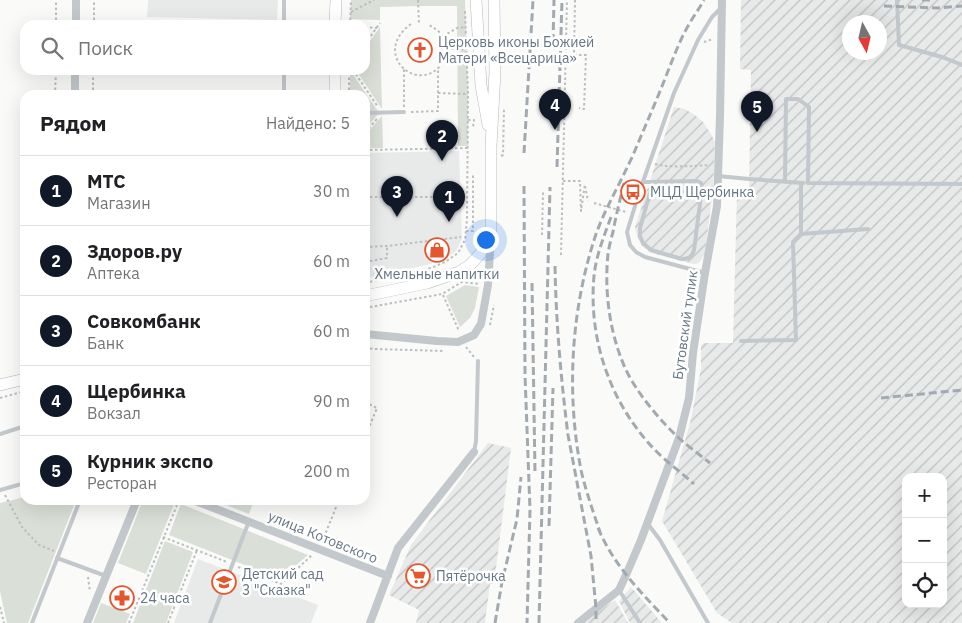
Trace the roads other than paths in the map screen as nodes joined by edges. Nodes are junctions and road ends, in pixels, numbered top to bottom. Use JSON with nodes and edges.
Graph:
{"nodes":[{"id":1,"x":76,"y":0,"type":"edge"},
{"id":2,"x":284,"y":0,"type":"edge"},
{"id":3,"x":336,"y":0,"type":"edge"},
{"id":4,"x":476,"y":0,"type":"edge"},
{"id":5,"x":494,"y":0,"type":"edge"},
{"id":6,"x":897,"y":0,"type":"edge"},
{"id":7,"x":722,"y":3,"type":"edge"},
{"id":8,"x":76,"y":20,"type":"edge"},
{"id":9,"x":284,"y":20,"type":"edge"},
{"id":10,"x":336,"y":20,"type":"edge"},
{"id":11,"x":962,"y":65,"type":"edge"},
{"id":12,"x":75,"y":75,"type":"edge"},
{"id":13,"x":284,"y":75,"type":"edge"},
{"id":14,"x":335,"y":75,"type":"edge"},
{"id":15,"x":75,"y":90,"type":"edge"},
{"id":16,"x":284,"y":90,"type":"edge"},
{"id":17,"x":335,"y":90,"type":"edge"},
{"id":18,"x":404,"y":112,"type":"road end"},
{"id":19,"x":370,"y":113,"type":"edge"},
{"id":20,"x":491,"y":146,"type":"junction"},
{"id":21,"x":718,"y":176,"type":"junction"},
{"id":22,"x":644,"y":182,"type":"junction"},
{"id":23,"x":653,"y":182,"type":"junction"},
{"id":24,"x":785,"y":182,"type":"junction"},
{"id":25,"x":801,"y":182,"type":"junction"},
{"id":26,"x":808,"y":183,"type":"junction"},
{"id":27,"x":962,"y":184,"type":"edge"},
{"id":28,"x":868,"y":230,"type":"dead end"},
{"id":29,"x":491,"y":232,"type":"junction"},
{"id":30,"x":801,"y":234,"type":"junction"},
{"id":31,"x":705,"y":272,"type":"junction"},
{"id":32,"x":370,"y":295,"type":"edge"},
{"id":33,"x":370,"y":335,"type":"edge"},
{"id":34,"x":741,"y":341,"type":"dead end"},
{"id":35,"x":478,"y":360,"type":"road end"},
{"id":36,"x":20,"y":380,"type":"edge"},
{"id":37,"x":0,"y":385,"type":"edge"},
{"id":38,"x":20,"y":428,"type":"edge"},
{"id":39,"x":0,"y":434,"type":"edge"},
{"id":40,"x":474,"y":452,"type":"joint"},
{"id":41,"x":20,"y":484,"type":"edge"},
{"id":42,"x":1,"y":490,"type":"edge"},
{"id":43,"x":78,"y":505,"type":"edge"},
{"id":44,"x":135,"y":505,"type":"edge"},
{"id":45,"x":206,"y":505,"type":"edge"},
{"id":46,"x":249,"y":522,"type":"junction"},
{"id":47,"x":648,"y":524,"type":"junction"},
{"id":48,"x":57,"y":558,"type":"junction"},
{"id":49,"x":106,"y":576,"type":"junction"},
{"id":50,"x":388,"y":576,"type":"junction"},
{"id":51,"x":619,"y":590,"type":"junction"},
{"id":52,"x":705,"y":618,"type":"junction"},
{"id":53,"x":32,"y":623,"type":"edge"},
{"id":54,"x":87,"y":623,"type":"edge"},
{"id":55,"x":210,"y":623,"type":"edge"},
{"id":56,"x":370,"y":623,"type":"edge"},
{"id":57,"x":578,"y":623,"type":"edge"},
{"id":58,"x":640,"y":623,"type":"edge"},
{"id":59,"x":708,"y":623,"type":"edge"},
{"id":60,"x":712,"y":623,"type":"edge"}],
"edges":[{"from":1,"to":8,"type":"street"},
{"from":2,"to":9,"type":"lane"},
{"from":3,"to":10,"type":"main road"},
{"from":4,"to":20,"type":"main road"},
{"from":5,"to":20,"type":"main road"},
{"from":6,"to":11,"type":"lane"},
{"from":7,"to":21,"type":"street","name":"Бутовский тупик"},
{"from":7,"to":22,"type":"lane"},
{"from":12,"to":15,"type":"street"},
{"from":13,"to":16,"type":"lane"},
{"from":14,"to":17,"type":"main road"},
{"from":18,"to":19,"type":"lane"},
{"from":20,"to":29,"type":"main road"},
{"from":21,"to":24,"type":"lane"},
{"from":21,"to":31,"type":"street","name":"Бутовский тупик"},
{"from":22,"to":23,"type":"lane"},
{"from":22,"to":31,"type":"lane"},
{"from":23,"to":23,"type":"lane"},
{"from":24,"to":25,"type":"lane"},
{"from":24,"to":26,"type":"lane"},
{"from":25,"to":26,"type":"lane"},
{"from":25,"to":30,"type":"lane"},
{"from":26,"to":27,"type":"lane"},
{"from":28,"to":30,"type":"lane"},
{"from":29,"to":32,"type":"main road"},
{"from":29,"to":33,"type":"street"},
{"from":30,"to":34,"type":"lane"},
{"from":31,"to":47,"type":"street","name":"Бутовский тупик"},
{"from":35,"to":40,"type":"lane"},
{"from":36,"to":37,"type":"main road"},
{"from":38,"to":39,"type":"lane"},
{"from":40,"to":50,"type":"street"},
{"from":41,"to":42,"type":"lane"},
{"from":43,"to":48,"type":"lane"},
{"from":44,"to":49,"type":"street"},
{"from":45,"to":46,"type":"street","name":"улица Котовского"},
{"from":46,"to":50,"type":"street","name":"улица Котовского"},
{"from":46,"to":55,"type":"lane"},
{"from":47,"to":51,"type":"street","name":"Бутовский тупик"},
{"from":47,"to":52,"type":"lane"},
{"from":48,"to":49,"type":"lane"},
{"from":48,"to":53,"type":"lane"},
{"from":49,"to":54,"type":"street"},
{"from":50,"to":56,"type":"street"},
{"from":51,"to":57,"type":"street","name":"Бутовский тупик"},
{"from":51,"to":58,"type":"lane"},
{"from":52,"to":59,"type":"lane"},
{"from":52,"to":60,"type":"lane"}]}
